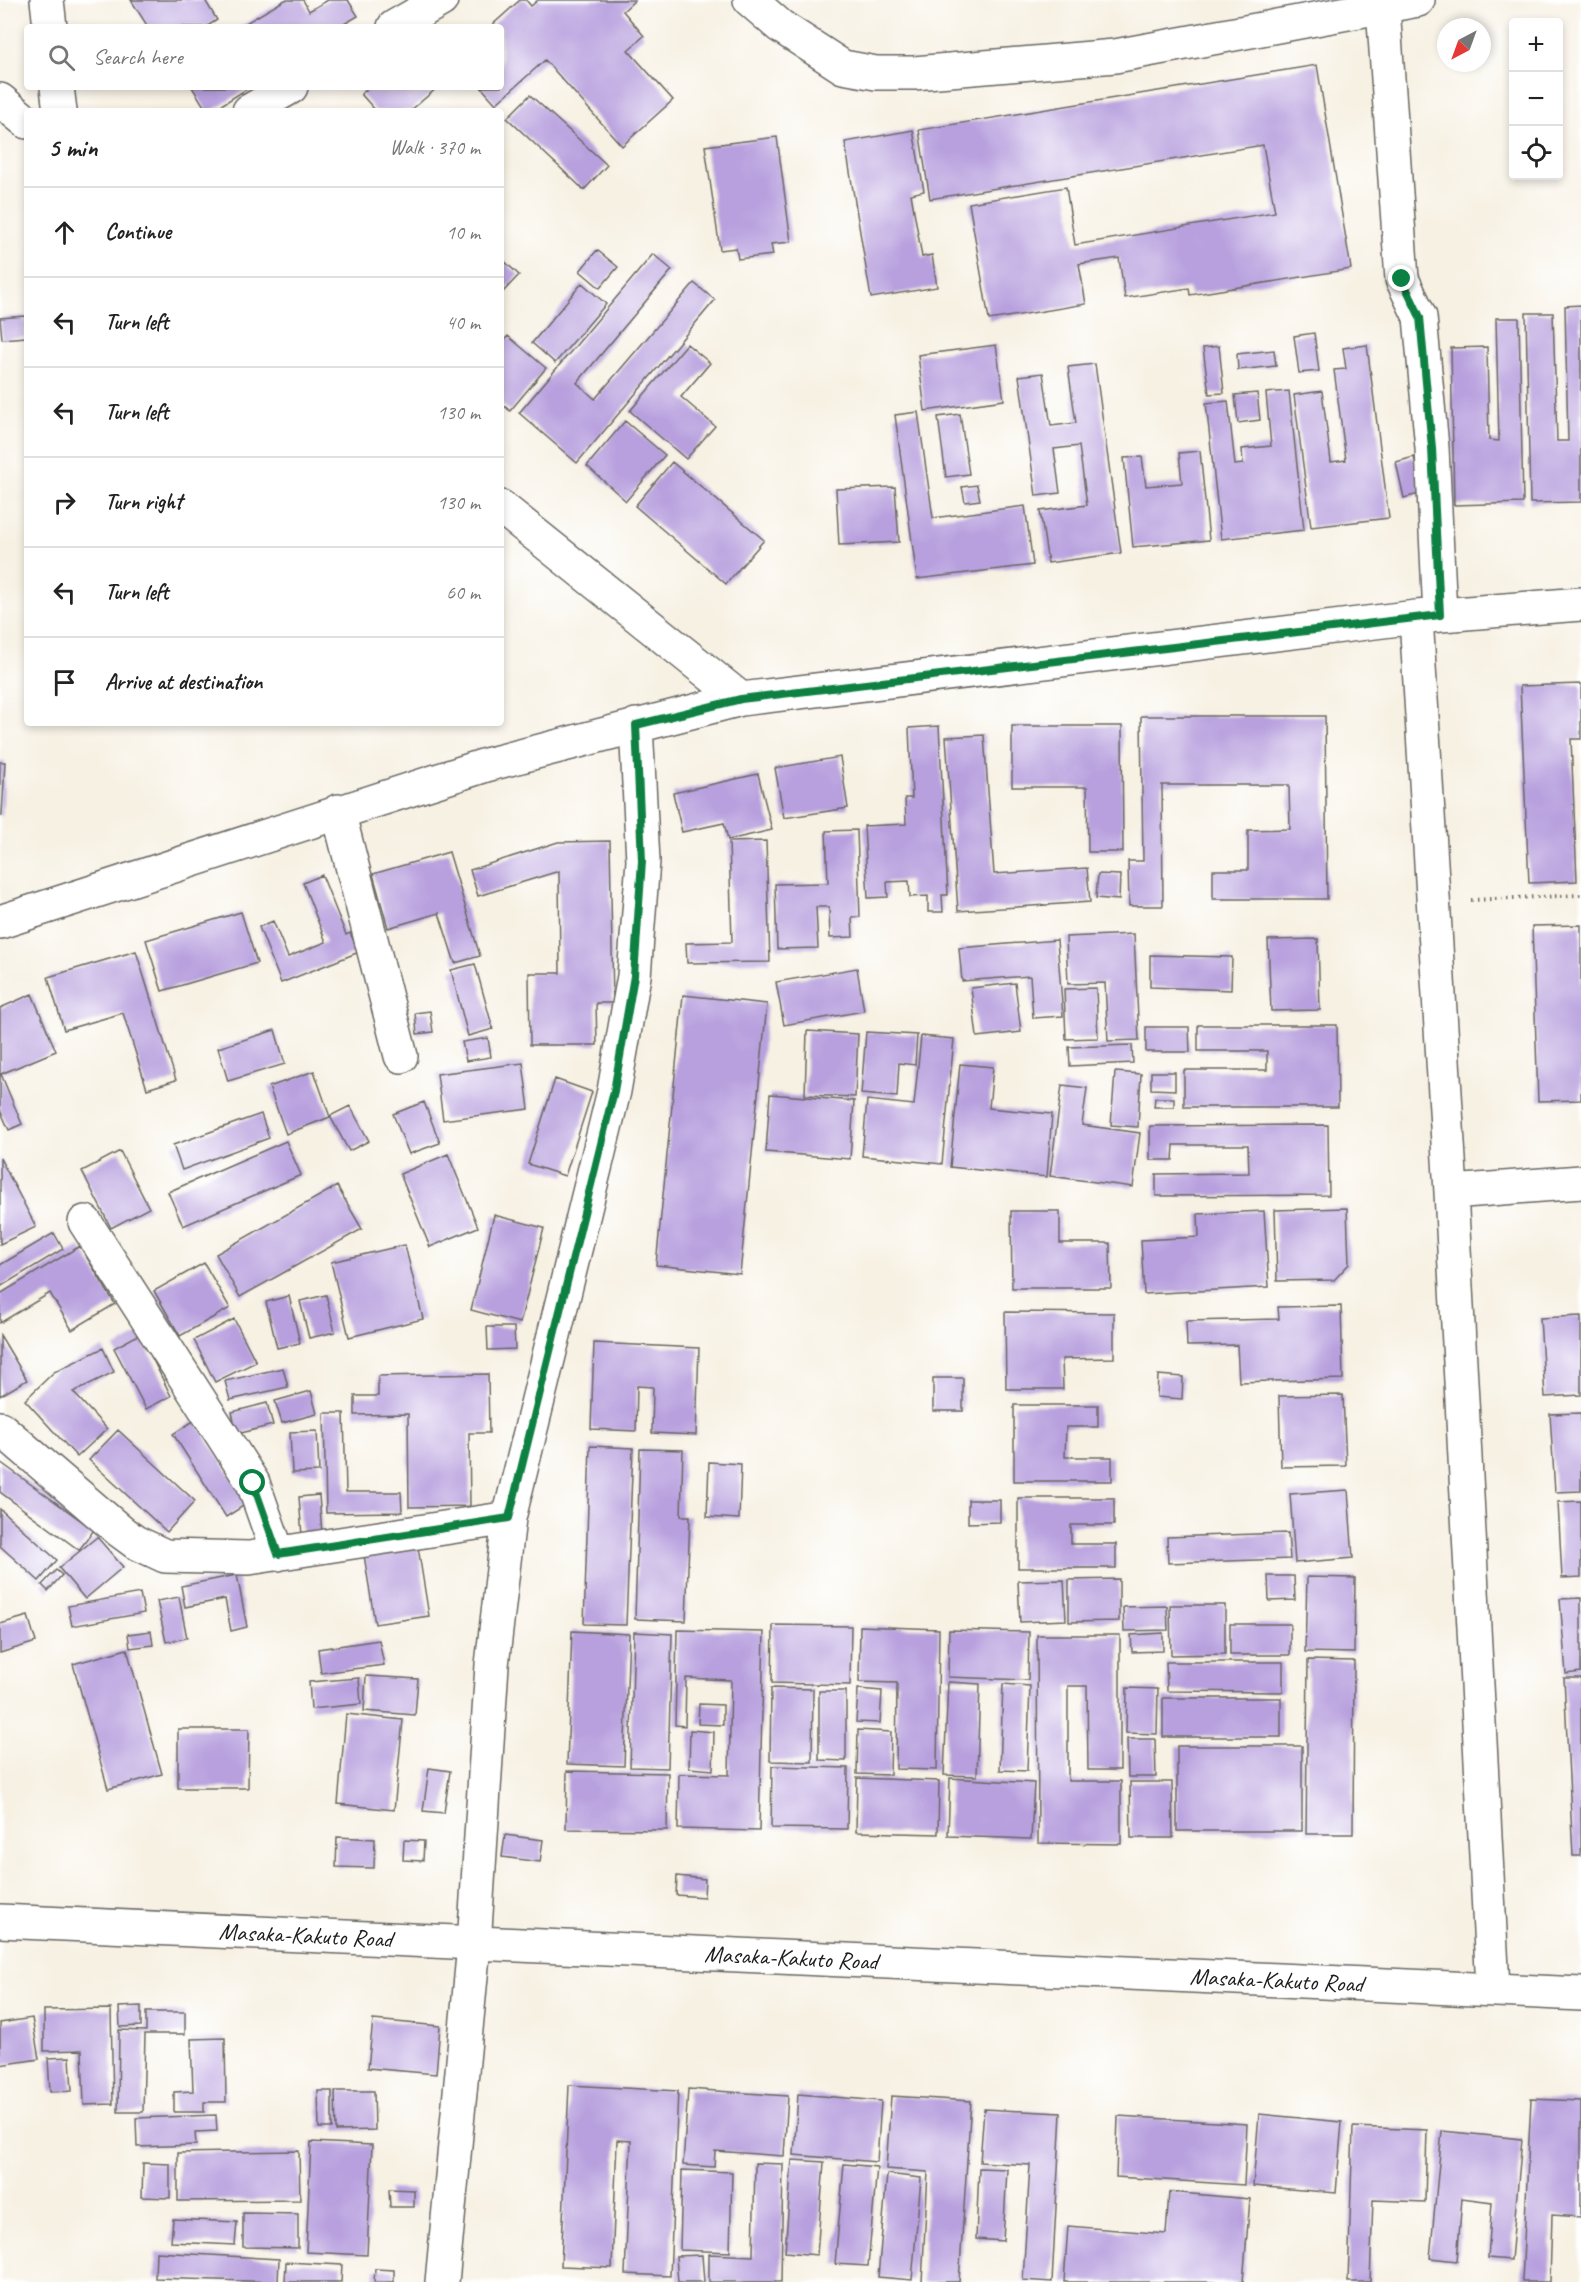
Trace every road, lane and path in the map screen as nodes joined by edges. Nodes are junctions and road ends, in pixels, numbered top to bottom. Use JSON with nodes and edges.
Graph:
{"nodes":[{"id":1,"x":47,"y":0,"type":"edge"},
{"id":2,"x":441,"y":0,"type":"edge"},
{"id":3,"x":750,"y":0,"type":"edge"},
{"id":4,"x":1418,"y":0,"type":"edge"},
{"id":5,"x":1383,"y":7,"type":"junction"},
{"id":6,"x":51,"y":24,"type":"edge"},
{"id":7,"x":399,"y":24,"type":"edge"},
{"id":8,"x":57,"y":90,"type":"edge"},
{"id":9,"x":286,"y":90,"type":"edge"},
{"id":10,"x":0,"y":100,"type":"edge"},
{"id":11,"x":60,"y":108,"type":"edge"},
{"id":12,"x":254,"y":108,"type":"edge"},
{"id":13,"x":24,"y":120,"type":"edge"},
{"id":14,"x":504,"y":509,"type":"edge"},
{"id":15,"x":1581,"y":604,"type":"edge"},
{"id":16,"x":1428,"y":616,"type":"junction"},
{"id":17,"x":741,"y":699,"type":"junction"},
{"id":18,"x":636,"y":725,"type":"junction"},
{"id":19,"x":338,"y":812,"type":"junction"},
{"id":20,"x":1581,"y":895,"type":"edge"},
{"id":21,"x":1434,"y":902,"type":"junction"},
{"id":22,"x":0,"y":922,"type":"edge"},
{"id":23,"x":401,"y":1056,"type":"dead end"},
{"id":24,"x":1581,"y":1182,"type":"edge"},
{"id":25,"x":1451,"y":1192,"type":"junction"},
{"id":26,"x":85,"y":1222,"type":"dead end"},
{"id":27,"x":0,"y":1428,"type":"edge"},
{"id":28,"x":509,"y":1518,"type":"junction"},
{"id":29,"x":278,"y":1554,"type":"junction"},
{"id":30,"x":0,"y":1922,"type":"edge"},
{"id":31,"x":474,"y":1945,"type":"junction"},
{"id":32,"x":1493,"y":1988,"type":"junction"},
{"id":33,"x":1581,"y":1994,"type":"edge"},
{"id":34,"x":442,"y":2282,"type":"edge"}],
"edges":[{"from":1,"to":6,"type":"main road"},
{"from":2,"to":7,"type":"main road"},
{"from":3,"to":5,"type":"main road"},
{"from":4,"to":5,"type":"main road"},
{"from":5,"to":16,"type":"main road"},
{"from":8,"to":11,"type":"main road"},
{"from":9,"to":12,"type":"main road"},
{"from":10,"to":13,"type":"main road"},
{"from":14,"to":17,"type":"main road"},
{"from":15,"to":16,"type":"main road"},
{"from":16,"to":17,"type":"main road"},
{"from":16,"to":21,"type":"main road"},
{"from":17,"to":18,"type":"main road"},
{"from":18,"to":19,"type":"main road"},
{"from":18,"to":28,"type":"main road"},
{"from":19,"to":22,"type":"main road"},
{"from":19,"to":23,"type":"main road"},
{"from":20,"to":21,"type":"path"},
{"from":21,"to":25,"type":"main road"},
{"from":24,"to":25,"type":"main road"},
{"from":25,"to":32,"type":"main road"},
{"from":26,"to":29,"type":"main road"},
{"from":27,"to":29,"type":"main road"},
{"from":28,"to":29,"type":"main road"},
{"from":28,"to":31,"type":"main road"},
{"from":30,"to":31,"type":"main road","name":"Masaka-Kakuto Road"},
{"from":31,"to":32,"type":"main road","name":"Masaka-Kakuto Road"},
{"from":31,"to":34,"type":"main road"},
{"from":32,"to":33,"type":"main road","name":"Masaka-Kakuto Road"}]}
